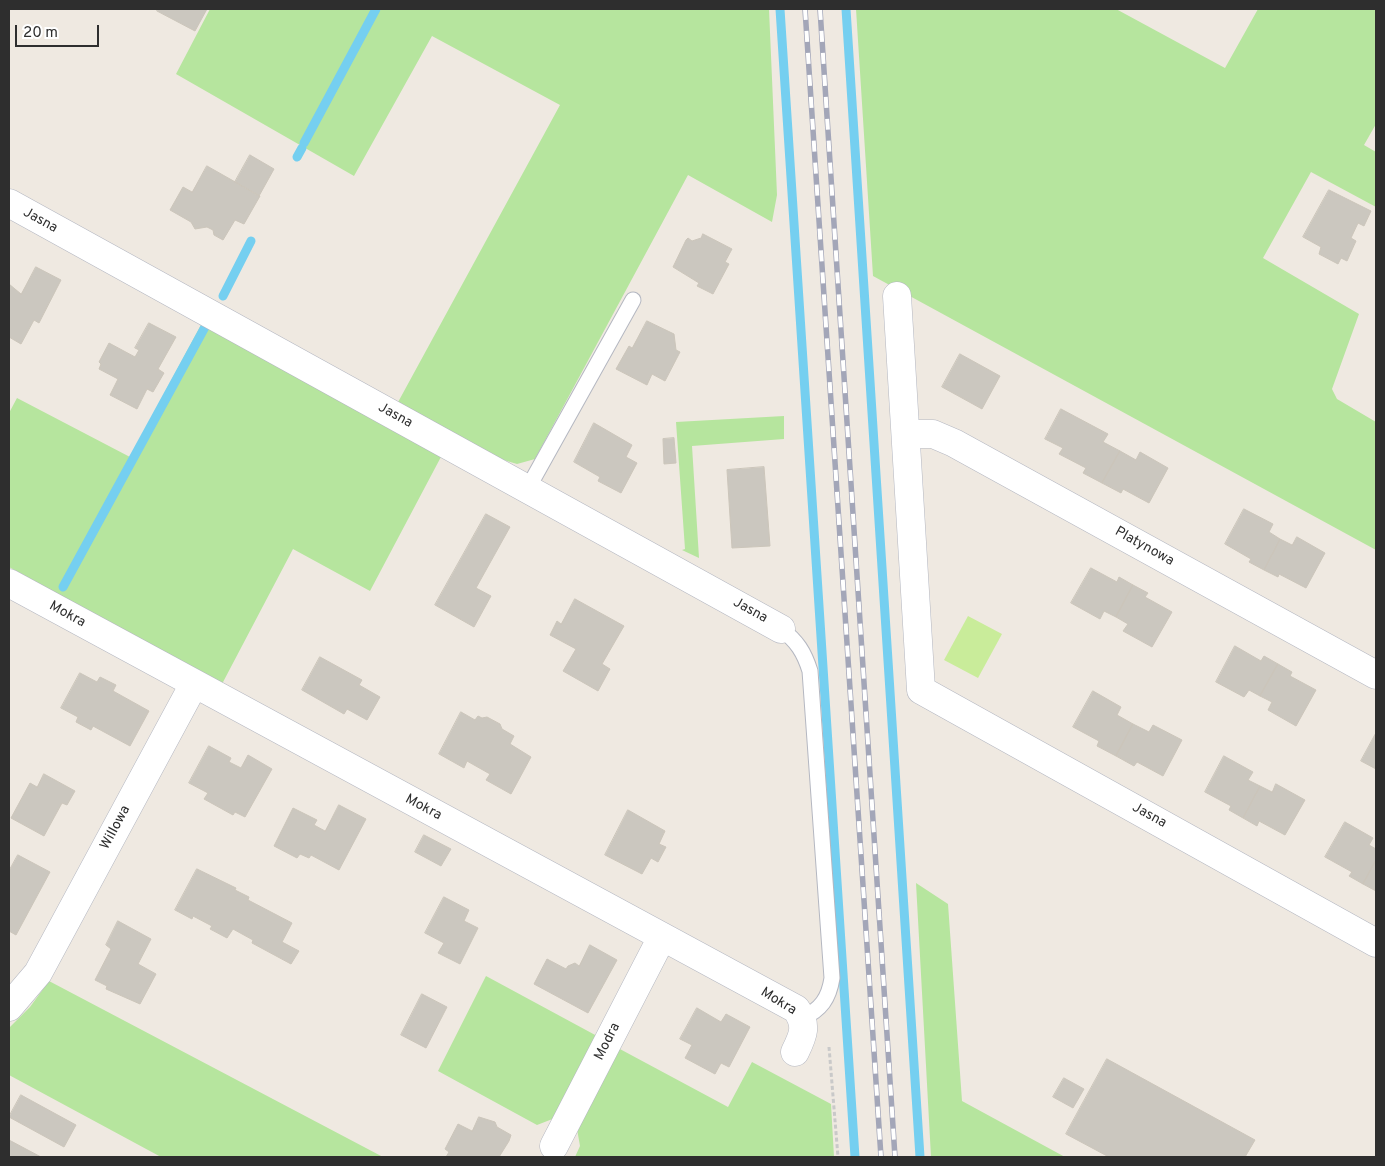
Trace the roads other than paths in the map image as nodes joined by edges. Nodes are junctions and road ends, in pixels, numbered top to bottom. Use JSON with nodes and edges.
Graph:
{"nodes":[{"id":1,"x":9,"y":203,"type":"edge"},
{"id":2,"x":897,"y":296,"type":"dead end"},
{"id":3,"x":633,"y":300,"type":"dead end"},
{"id":4,"x":907,"y":434,"type":"junction"},
{"id":5,"x":528,"y":488,"type":"junction"},
{"id":6,"x":9,"y":583,"type":"edge"},
{"id":7,"x":782,"y":629,"type":"joint"},
{"id":8,"x":1376,"y":674,"type":"edge"},
{"id":9,"x":194,"y":684,"type":"junction"},
{"id":10,"x":662,"y":937,"type":"junction"},
{"id":11,"x":1376,"y":943,"type":"edge"},
{"id":12,"x":9,"y":1007,"type":"edge"},
{"id":13,"x":811,"y":1013,"type":"junction"},
{"id":14,"x":795,"y":1052,"type":"dead end"},
{"id":15,"x":554,"y":1146,"type":"dead end"}],
"edges":[{"from":1,"to":5,"type":"street","name":"Jasna"},
{"from":2,"to":4,"type":"street"},
{"from":3,"to":5,"type":"lane"},
{"from":4,"to":8,"type":"street","name":"Platynowa"},
{"from":4,"to":11,"type":"street","name":"Jasna"},
{"from":5,"to":7,"type":"street","name":"Jasna"},
{"from":6,"to":9,"type":"street","name":"Mokra"},
{"from":7,"to":13,"type":"lane"},
{"from":9,"to":10,"type":"street","name":"Mokra"},
{"from":9,"to":12,"type":"street","name":"Willowa"},
{"from":10,"to":13,"type":"street","name":"Mokra"},
{"from":10,"to":15,"type":"street","name":"Modra"},
{"from":13,"to":14,"type":"street","name":"Mokra"}]}
